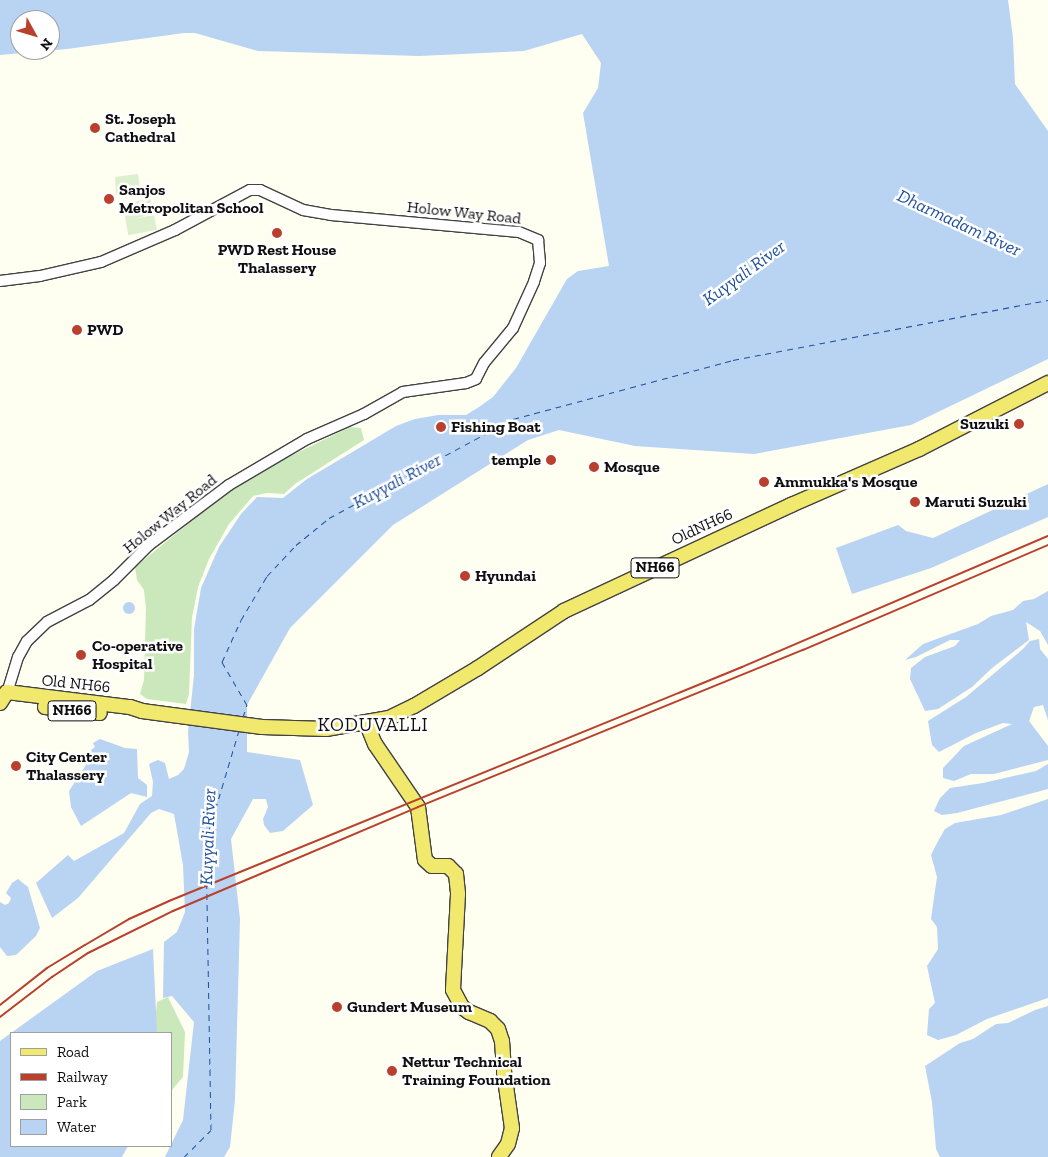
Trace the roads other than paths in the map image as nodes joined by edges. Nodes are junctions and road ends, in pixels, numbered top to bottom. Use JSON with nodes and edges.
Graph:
{"nodes":[{"id":1,"x":0,"y":281,"type":"edge"},
{"id":2,"x":1048,"y":383,"type":"edge"},
{"id":3,"x":2,"y":694,"type":"edge"},
{"id":4,"x":366,"y":722,"type":"junction"},
{"id":5,"x":262,"y":727,"type":"joint"},
{"id":6,"x":512,"y":1128,"type":"junction"},
{"id":7,"x":492,"y":1157,"type":"edge"},
{"id":8,"x":499,"y":1157,"type":"edge"}],
"edges":[{"from":1,"to":3,"type":"street","name":"Holow Way Road"},
{"from":2,"to":4,"type":"main road","name":"OldNH66","number":"NH66"},
{"from":3,"to":5,"type":"main road","name":"Old NH66","number":"NH66"},
{"from":4,"to":5,"type":"main road","name":"OldNH66","number":"NH66"},
{"from":4,"to":6,"type":"main road"},
{"from":6,"to":7,"type":"main road"},
{"from":6,"to":8,"type":"main road"}]}
